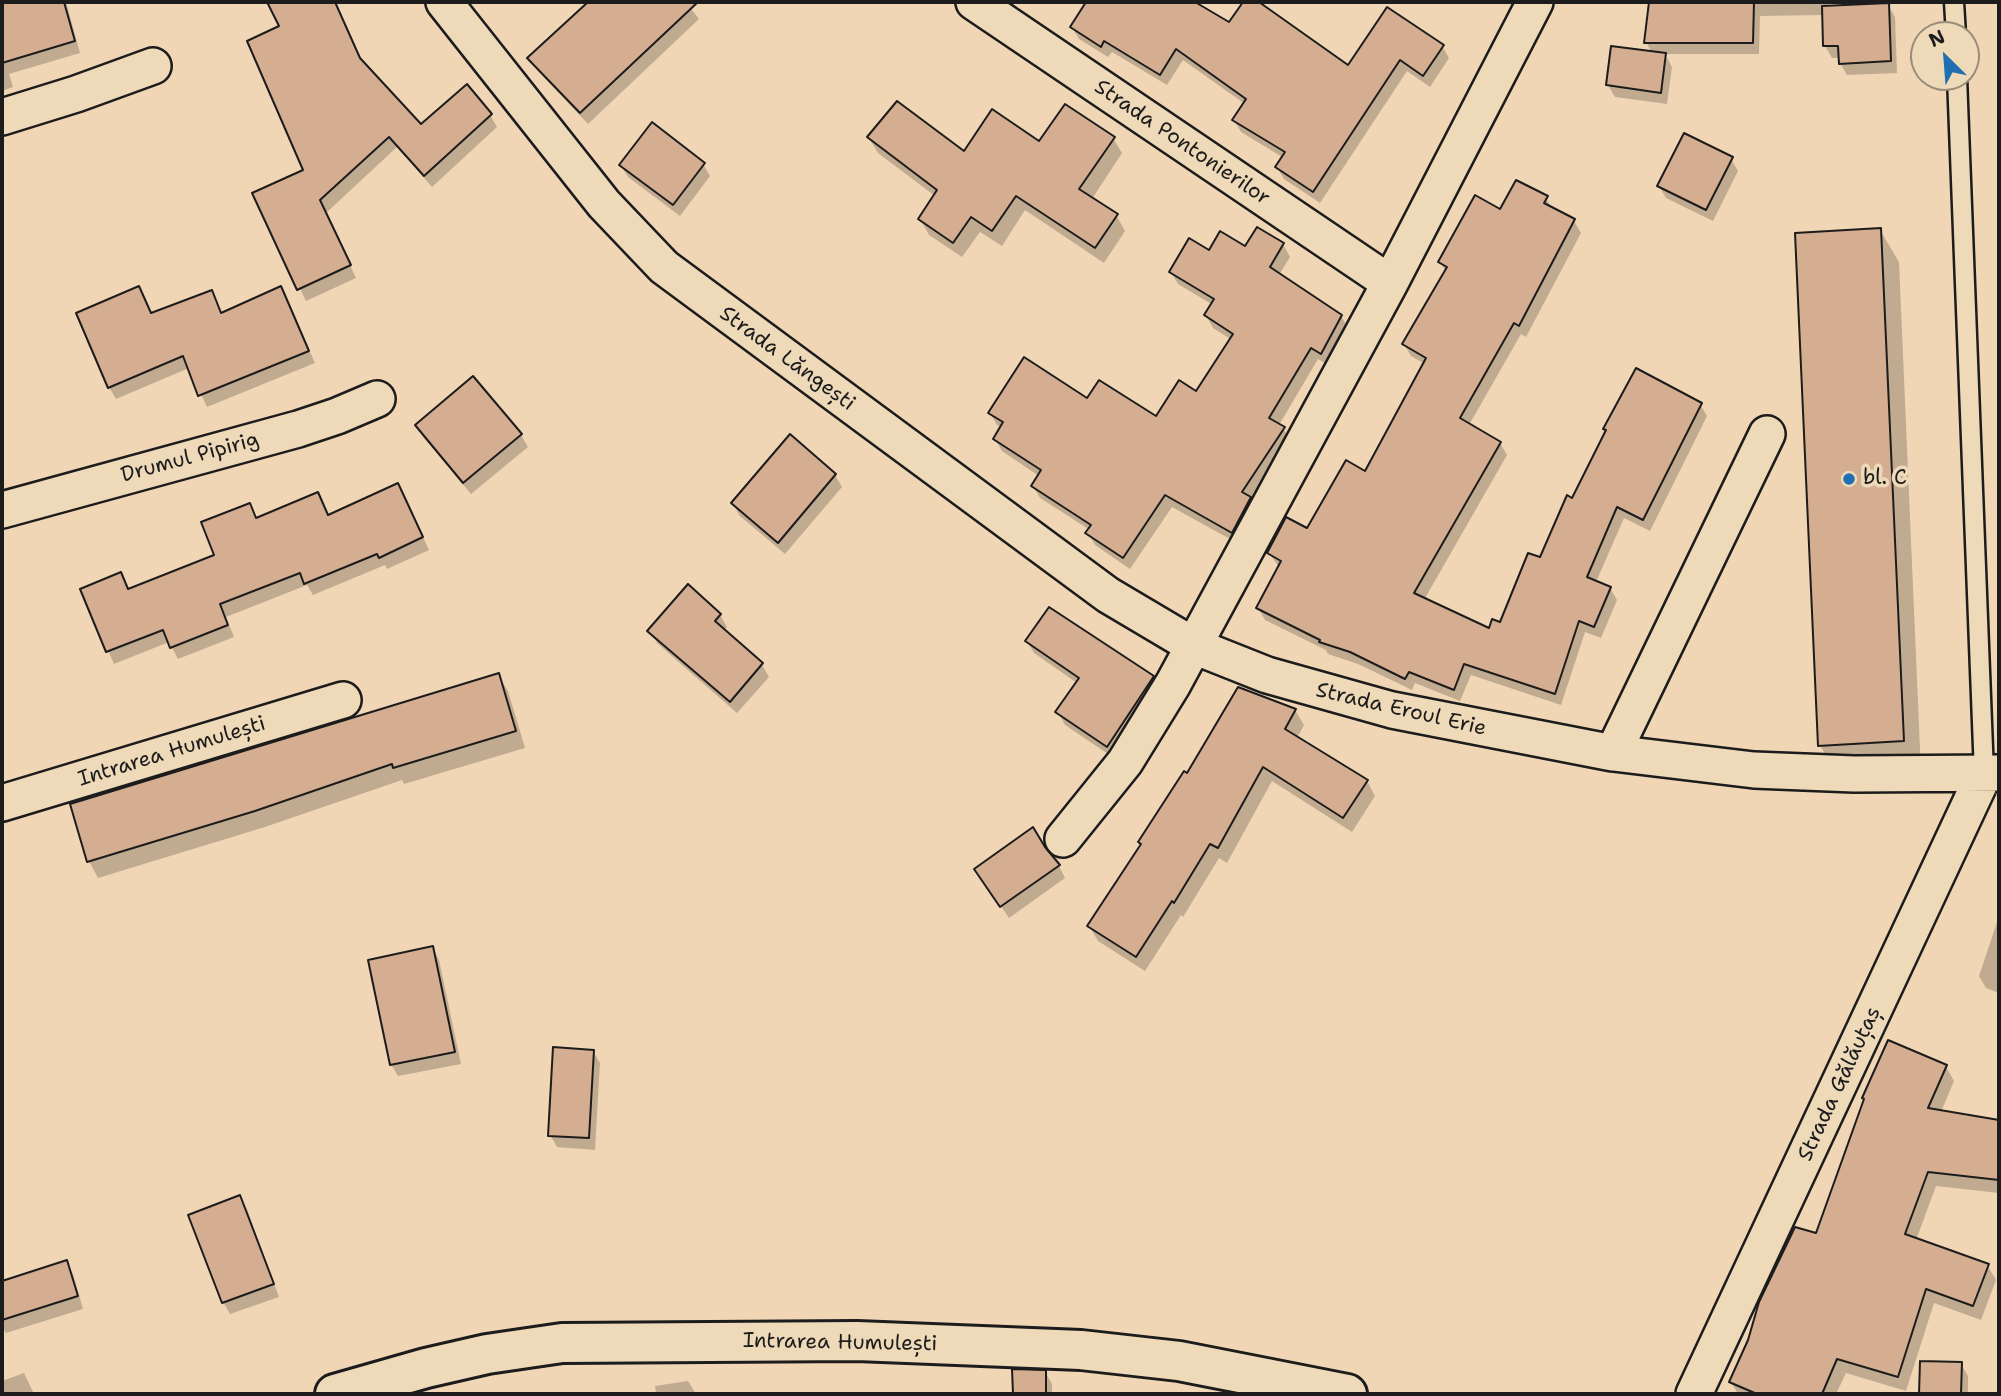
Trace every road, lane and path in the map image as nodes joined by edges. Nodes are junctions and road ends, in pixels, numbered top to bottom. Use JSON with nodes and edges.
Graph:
{"nodes":[{"id":1,"x":444,"y":2,"type":"edge"},
{"id":2,"x":974,"y":2,"type":"edge"},
{"id":3,"x":1535,"y":2,"type":"edge"},
{"id":4,"x":1954,"y":2,"type":"edge"},
{"id":5,"x":1955,"y":21,"type":"edge"},
{"id":6,"x":153,"y":66,"type":"dead end"},
{"id":7,"x":1958,"y":91,"type":"edge"},
{"id":8,"x":2,"y":117,"type":"edge"},
{"id":9,"x":1391,"y":283,"type":"junction"},
{"id":10,"x":377,"y":399,"type":"dead end"},
{"id":11,"x":1767,"y":434,"type":"dead end"},
{"id":12,"x":2,"y":510,"type":"edge"},
{"id":13,"x":1194,"y":646,"type":"junction"},
{"id":14,"x":343,"y":700,"type":"dead end"},
{"id":15,"x":1613,"y":753,"type":"junction"},
{"id":16,"x":1992,"y":774,"type":"edge"},
{"id":17,"x":2,"y":803,"type":"edge"},
{"id":18,"x":1063,"y":839,"type":"dead end"},
{"id":19,"x":335,"y":1394,"type":"edge"},
{"id":20,"x":1347,"y":1394,"type":"edge"},
{"id":21,"x":1694,"y":1394,"type":"edge"}],
"edges":[{"from":1,"to":13,"type":"street","name":"Strada Lăngești"},
{"from":2,"to":9,"type":"street","name":"Strada Pontonierilor"},
{"from":3,"to":9,"type":"street"},
{"from":4,"to":5,"type":"lane"},
{"from":6,"to":8,"type":"street"},
{"from":7,"to":16,"type":"lane"},
{"from":9,"to":13,"type":"street"},
{"from":10,"to":12,"type":"street","name":"Drumul Pipirig"},
{"from":11,"to":15,"type":"street"},
{"from":13,"to":15,"type":"street","name":"Strada Eroul Erie"},
{"from":13,"to":18,"type":"street"},
{"from":14,"to":17,"type":"street","name":"Intrarea Humulești"},
{"from":15,"to":16,"type":"street","name":"Strada Eroul Erie"},
{"from":16,"to":21,"type":"street","name":"Strada Gălăuțaș"},
{"from":19,"to":20,"type":"street","name":"Intrarea Humulești"}]}
